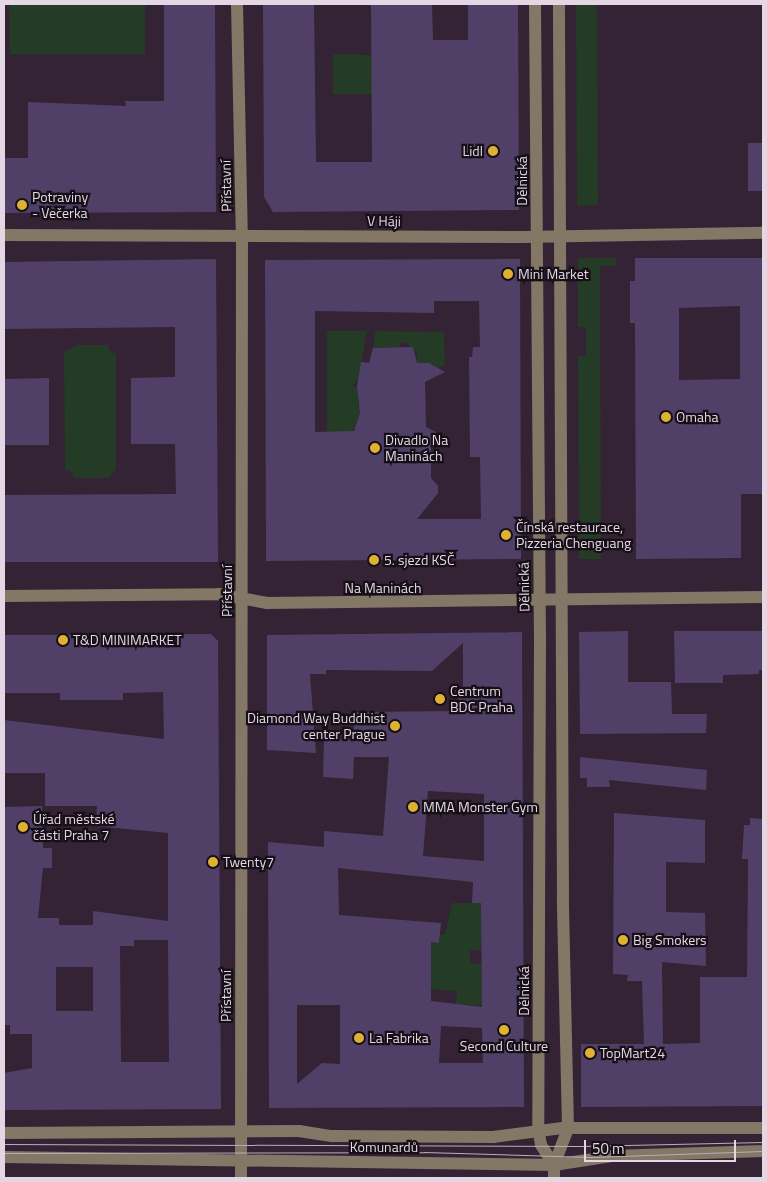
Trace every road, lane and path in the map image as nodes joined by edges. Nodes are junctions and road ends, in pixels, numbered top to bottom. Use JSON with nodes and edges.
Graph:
{"nodes":[{"id":1,"x":237,"y":4,"type":"edge"},
{"id":2,"x":535,"y":4,"type":"edge"},
{"id":3,"x":560,"y":4,"type":"edge"},
{"id":4,"x":763,"y":233,"type":"edge"},
{"id":5,"x":242,"y":234,"type":"junction"},
{"id":6,"x":4,"y":235,"type":"edge"},
{"id":7,"x":561,"y":235,"type":"junction"},
{"id":8,"x":536,"y":237,"type":"junction"},
{"id":9,"x":4,"y":596,"type":"edge"},
{"id":10,"x":763,"y":597,"type":"edge"},
{"id":11,"x":241,"y":598,"type":"junction"},
{"id":12,"x":564,"y":600,"type":"junction"},
{"id":13,"x":539,"y":601,"type":"junction"},
{"id":14,"x":568,"y":1128,"type":"junction"},
{"id":15,"x":763,"y":1128,"type":"edge"},
{"id":16,"x":538,"y":1129,"type":"junction"},
{"id":17,"x":241,"y":1131,"type":"junction"},
{"id":18,"x":4,"y":1133,"type":"edge"},
{"id":19,"x":763,"y":1151,"type":"edge"},
{"id":20,"x":4,"y":1157,"type":"edge"},
{"id":21,"x":241,"y":1162,"type":"junction"},
{"id":22,"x":554,"y":1165,"type":"junction"},
{"id":23,"x":241,"y":1178,"type":"edge"},
{"id":24,"x":554,"y":1178,"type":"edge"}],
"edges":[{"from":1,"to":5,"type":"street","name":"Přístavní"},
{"from":2,"to":8,"type":"street","name":"Dělnická"},
{"from":3,"to":7,"type":"street"},
{"from":4,"to":7,"type":"street","name":"V Háji"},
{"from":5,"to":6,"type":"street","name":"V Háji"},
{"from":5,"to":8,"type":"street","name":"V Háji"},
{"from":5,"to":11,"type":"street","name":"Přístavní"},
{"from":7,"to":8,"type":"street","name":"V Háji"},
{"from":7,"to":12,"type":"street"},
{"from":8,"to":13,"type":"street","name":"Dělnická"},
{"from":9,"to":11,"type":"street","name":"Na Maninách"},
{"from":10,"to":12,"type":"street","name":"Na Maninách"},
{"from":11,"to":13,"type":"street","name":"Na Maninách"},
{"from":11,"to":17,"type":"street","name":"Přístavní"},
{"from":12,"to":13,"type":"street","name":"Na Maninách"},
{"from":12,"to":14,"type":"street"},
{"from":13,"to":16,"type":"street","name":"Dělnická"},
{"from":14,"to":15,"type":"street","name":"Komunardů"},
{"from":14,"to":16,"type":"street","name":"Komunardů"},
{"from":14,"to":22,"type":"street"},
{"from":16,"to":17,"type":"street","name":"Komunardů"},
{"from":16,"to":22,"type":"street","name":"Dělnická"},
{"from":17,"to":18,"type":"street","name":"Komunardů"},
{"from":17,"to":21,"type":"street","name":"Přístavní"},
{"from":19,"to":22,"type":"street","name":"Komunardů"},
{"from":20,"to":21,"type":"street","name":"Komunardů"},
{"from":21,"to":22,"type":"street","name":"Komunardů"},
{"from":21,"to":23,"type":"street","name":"Přístavní"},
{"from":22,"to":24,"type":"street"}]}
